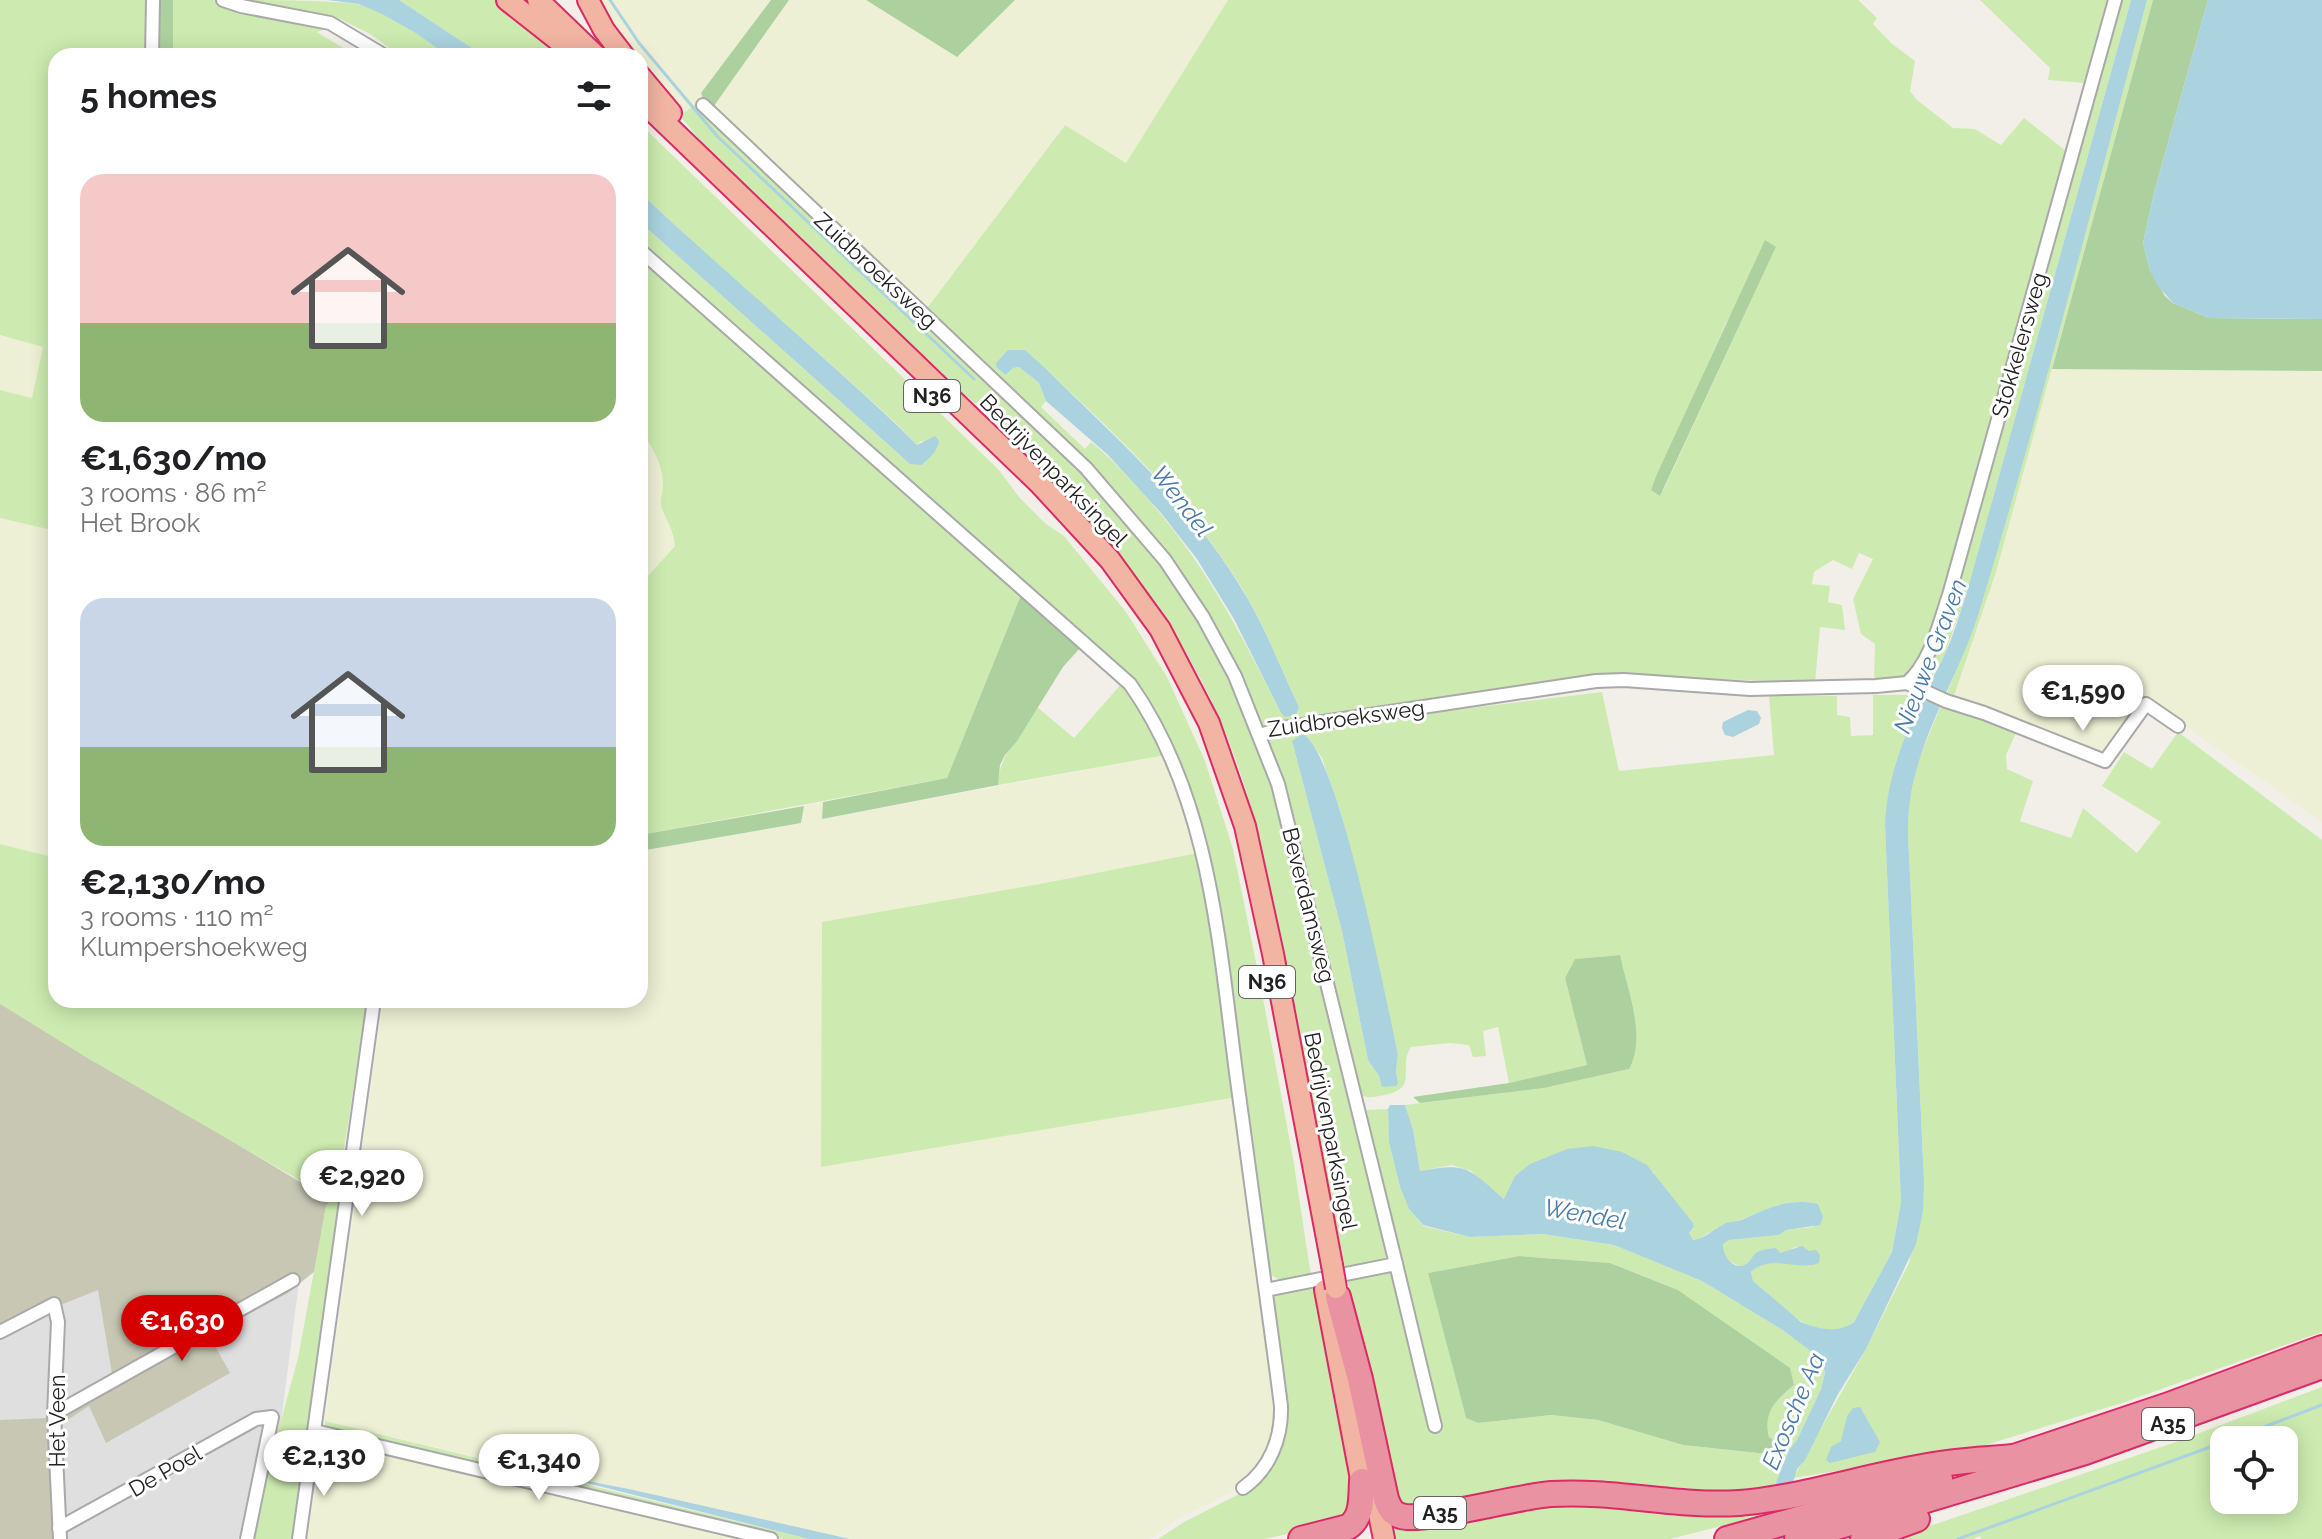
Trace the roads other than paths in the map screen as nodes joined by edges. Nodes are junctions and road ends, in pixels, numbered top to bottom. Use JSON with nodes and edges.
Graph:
{"nodes":[{"id":1,"x":153,"y":0,"type":"edge"},
{"id":2,"x":223,"y":0,"type":"edge"},
{"id":3,"x":507,"y":0,"type":"edge"},
{"id":4,"x":521,"y":0,"type":"edge"},
{"id":5,"x":538,"y":0,"type":"edge"},
{"id":6,"x":588,"y":0,"type":"edge"},
{"id":7,"x":2115,"y":0,"type":"edge"},
{"id":8,"x":152,"y":48,"type":"edge"},
{"id":9,"x":372,"y":48,"type":"edge"},
{"id":10,"x":569,"y":48,"type":"edge"},
{"id":11,"x":571,"y":48,"type":"edge"},
{"id":12,"x":588,"y":48,"type":"edge"},
{"id":13,"x":618,"y":48,"type":"edge"},
{"id":14,"x":648,"y":85,"type":"edge"},
{"id":15,"x":703,"y":105,"type":"dead end"},
{"id":16,"x":648,"y":107,"type":"edge"},
{"id":17,"x":648,"y":122,"type":"edge"},
{"id":18,"x":709,"y":165,"type":"junction"},
{"id":19,"x":648,"y":257,"type":"edge"},
{"id":20,"x":1907,"y":683,"type":"junction"},
{"id":21,"x":2178,"y":726,"type":"dead end"},
{"id":22,"x":1260,"y":735,"type":"junction"},
{"id":23,"x":373,"y":1008,"type":"edge"},
{"id":24,"x":1396,"y":1264,"type":"junction"},
{"id":25,"x":1326,"y":1266,"type":"junction"},
{"id":26,"x":293,"y":1280,"type":"dead end"},
{"id":27,"x":1266,"y":1290,"type":"junction"},
{"id":28,"x":1333,"y":1292,"type":"junction"},
{"id":29,"x":0,"y":1332,"type":"edge"},
{"id":30,"x":2322,"y":1348,"type":"edge"},
{"id":31,"x":2322,"y":1366,"type":"edge"},
{"id":32,"x":54,"y":1414,"type":"junction"},
{"id":33,"x":1435,"y":1426,"type":"dead end"},
{"id":34,"x":315,"y":1431,"type":"junction"},
{"id":35,"x":2014,"y":1466,"type":"junction"},
{"id":36,"x":1362,"y":1481,"type":"junction"},
{"id":37,"x":1243,"y":1488,"type":"dead end"},
{"id":38,"x":1797,"y":1530,"type":"edge"},
{"id":39,"x":60,"y":1534,"type":"edge"},
{"id":40,"x":247,"y":1539,"type":"edge"},
{"id":41,"x":299,"y":1539,"type":"edge"},
{"id":42,"x":771,"y":1539,"type":"edge"},
{"id":43,"x":1301,"y":1539,"type":"edge"},
{"id":44,"x":1372,"y":1539,"type":"edge"},
{"id":45,"x":1384,"y":1539,"type":"edge"},
{"id":46,"x":1727,"y":1539,"type":"edge"},
{"id":47,"x":1863,"y":1539,"type":"edge"}],
"edges":[{"from":1,"to":8,"type":"street"},
{"from":2,"to":9,"type":"street"},
{"from":3,"to":10,"type":"highway"},
{"from":4,"to":11,"type":"highway"},
{"from":5,"to":12,"type":"highway"},
{"from":6,"to":13,"type":"highway"},
{"from":7,"to":20,"type":"street","name":"Stokkelersweg"},
{"from":14,"to":18,"type":"highway","number":"N36"},
{"from":15,"to":22,"type":"street","name":"Zuidbroeksweg"},
{"from":16,"to":18,"type":"highway","name":"Bedrijvenparksingel","number":"N36"},
{"from":17,"to":25,"type":"highway","name":"Bedrijvenparksingel","number":"N36"},
{"from":18,"to":25,"type":"highway","name":"Bedrijvenparksingel","number":"N36"},
{"from":19,"to":27,"type":"street"},
{"from":20,"to":21,"type":"street"},
{"from":20,"to":22,"type":"street","name":"Zuidbroeksweg"},
{"from":22,"to":24,"type":"street","name":"Beverdamsweg"},
{"from":23,"to":34,"type":"street"},
{"from":24,"to":27,"type":"street"},
{"from":24,"to":33,"type":"street","name":"Beverdamsweg"},
{"from":25,"to":28,"type":"highway","name":"Bedrijvenparksingel","number":"N36","bridge":true},
{"from":26,"to":32,"type":"street"},
{"from":27,"to":37,"type":"street"},
{"from":28,"to":35,"type":"highway","number":"A35"},
{"from":28,"to":36,"type":"highway","name":"Bedrijvenparksingel","number":"N36"},
{"from":28,"to":45,"type":"highway","name":"Bedrijvenparksingel","number":"N36"},
{"from":29,"to":32,"type":"street","name":"Het Veen"},
{"from":30,"to":35,"type":"highway","number":"A35"},
{"from":31,"to":35,"type":"highway","number":"A35"},
{"from":32,"to":39,"type":"street","name":"Het Veen"},
{"from":34,"to":41,"type":"street"},
{"from":34,"to":42,"type":"street"},
{"from":35,"to":38,"type":"highway","number":"A35"},
{"from":35,"to":47,"type":"highway","number":"A35"},
{"from":36,"to":43,"type":"highway"},
{"from":36,"to":44,"type":"highway","name":"Bedrijvenparksingel","number":"N36"},
{"from":38,"to":46,"type":"highway","number":"A35"},
{"from":39,"to":40,"type":"street","name":"De Poel"}]}
